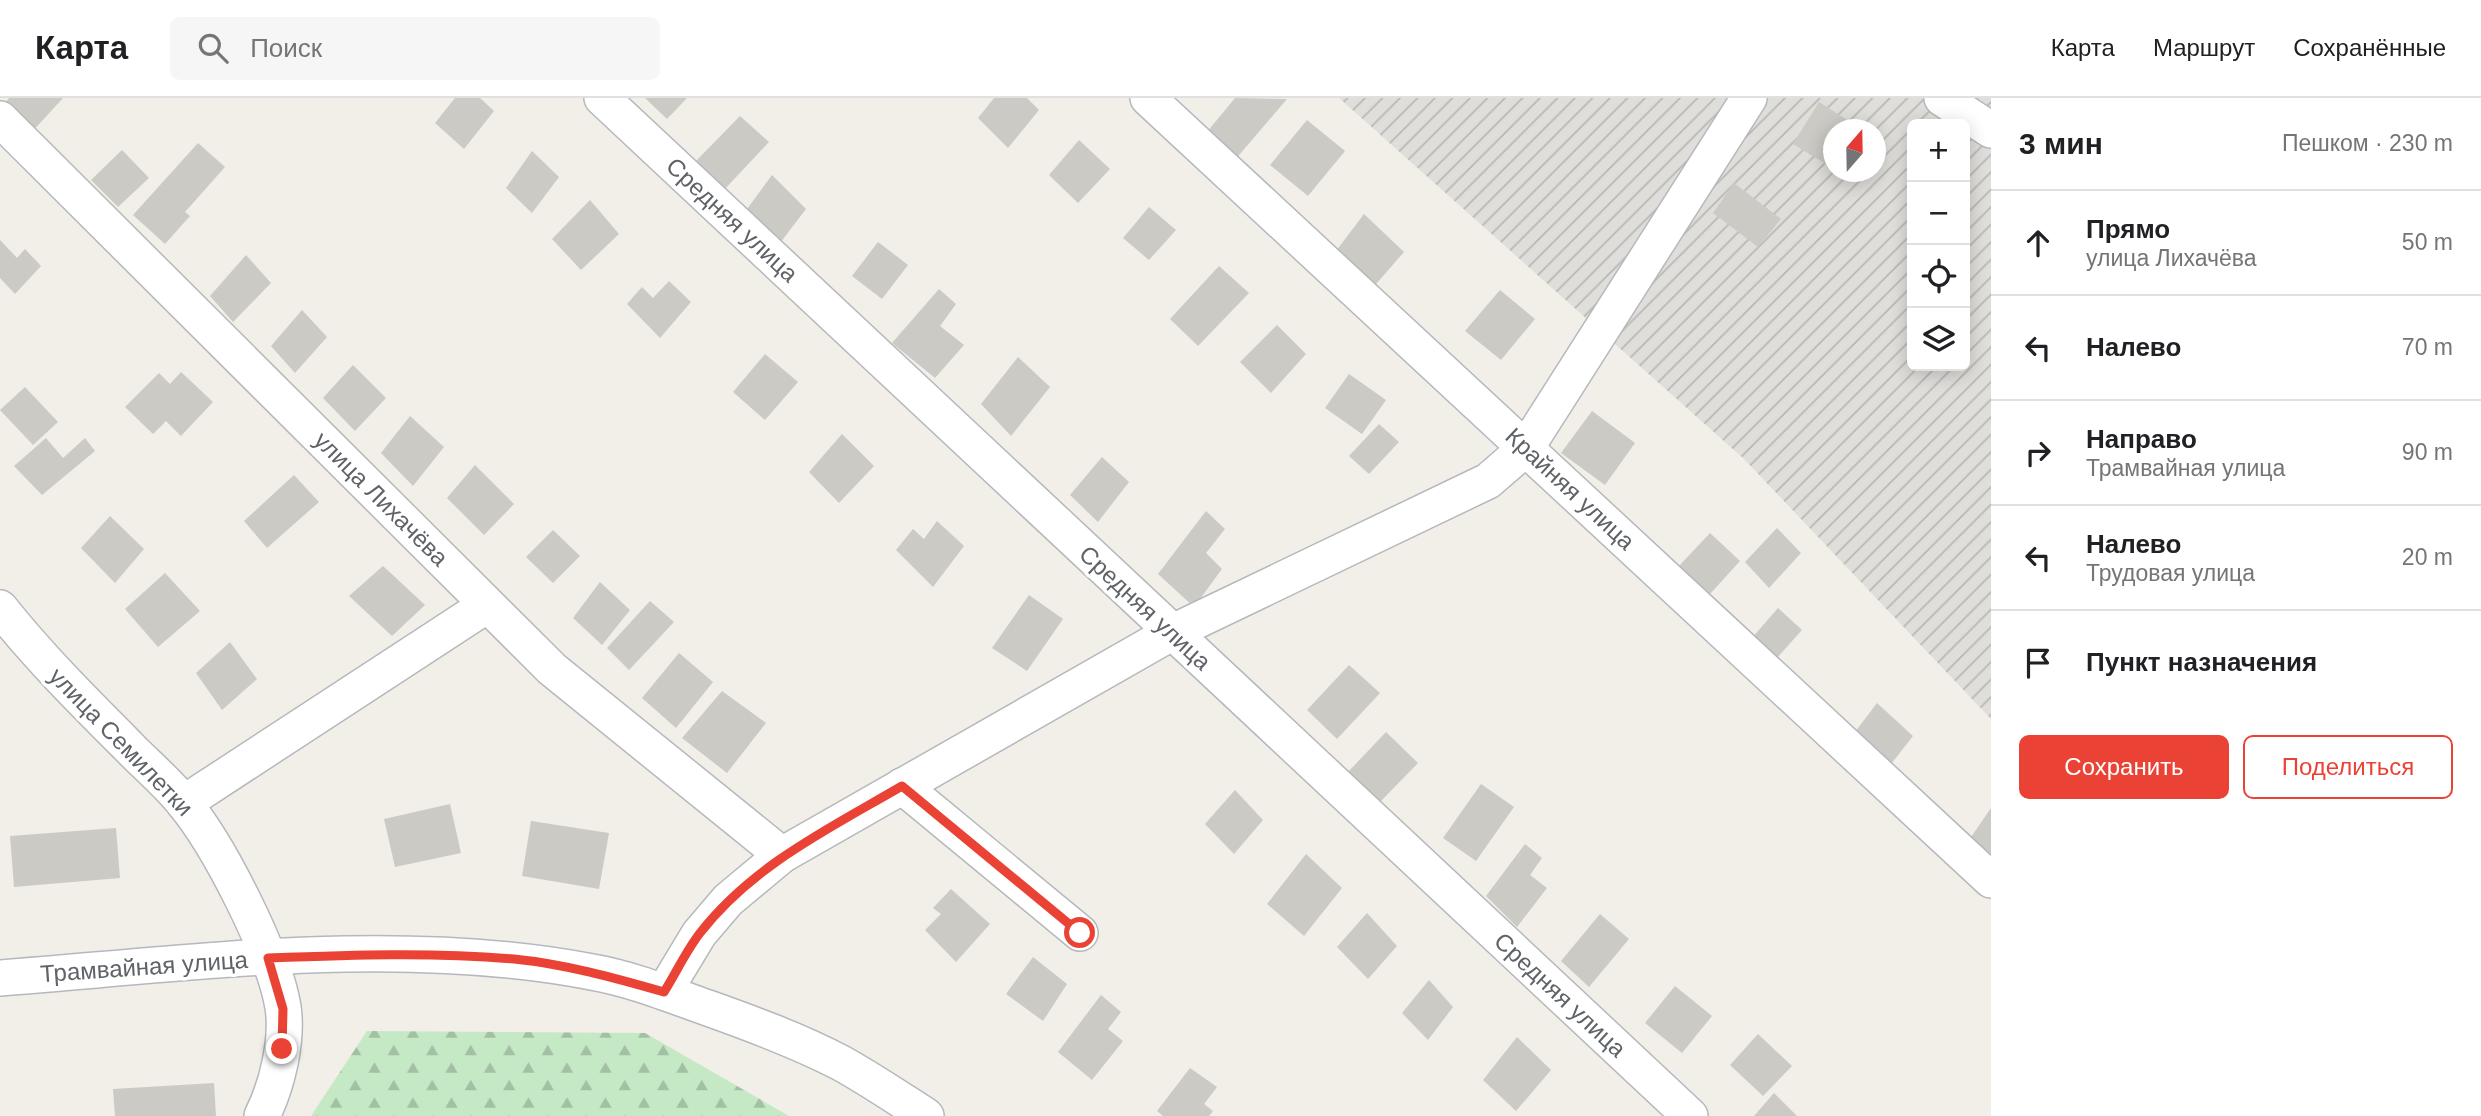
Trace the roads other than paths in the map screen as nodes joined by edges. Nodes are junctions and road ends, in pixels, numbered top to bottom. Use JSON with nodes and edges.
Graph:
{"nodes":[{"id":1,"x":602,"y":98,"type":"edge"},
{"id":2,"x":1148,"y":98,"type":"edge"},
{"id":3,"x":1749,"y":98,"type":"edge"},
{"id":4,"x":1942,"y":98,"type":"edge"},
{"id":5,"x":0,"y":119,"type":"edge"},
{"id":6,"x":1991,"y":130,"type":"edge"},
{"id":7,"x":1526,"y":448,"type":"junction"},
{"id":8,"x":487,"y":605,"type":"junction"},
{"id":9,"x":0,"y":608,"type":"edge"},
{"id":10,"x":1171,"y":633,"type":"junction"},
{"id":11,"x":902,"y":786,"type":"junction"},
{"id":12,"x":184,"y":803,"type":"junction"},
{"id":13,"x":782,"y":855,"type":"junction"},
{"id":14,"x":1991,"y":880,"type":"edge"},
{"id":15,"x":1080,"y":933,"type":"dead end"},
{"id":16,"x":268,"y":958,"type":"junction"},
{"id":17,"x":0,"y":978,"type":"edge"},
{"id":18,"x":664,"y":992,"type":"junction"},
{"id":19,"x":262,"y":1116,"type":"edge"},
{"id":20,"x":926,"y":1116,"type":"edge"},
{"id":21,"x":1690,"y":1116,"type":"edge"}],
"edges":[{"from":1,"to":10,"type":"street","name":"Средняя улица"},
{"from":2,"to":7,"type":"street","name":"Крайняя улица"},
{"from":3,"to":7,"type":"street"},
{"from":4,"to":6,"type":"street"},
{"from":5,"to":8,"type":"street","name":"улица Лихачёва"},
{"from":7,"to":10,"type":"street"},
{"from":7,"to":14,"type":"street","name":"Крайняя улица"},
{"from":8,"to":12,"type":"street"},
{"from":8,"to":13,"type":"street","name":"улица Лихачёва"},
{"from":9,"to":12,"type":"street","name":"улица Семилетки"},
{"from":10,"to":11,"type":"street"},
{"from":10,"to":21,"type":"street","name":"Средняя улица"},
{"from":11,"to":13,"type":"street"},
{"from":11,"to":15,"type":"street"},
{"from":12,"to":16,"type":"street","name":"улица Семилетки"},
{"from":13,"to":18,"type":"street"},
{"from":16,"to":17,"type":"street","name":"Трамвайная улица"},
{"from":16,"to":18,"type":"street","name":"Трамвайная улица"},
{"from":16,"to":19,"type":"street","name":"улица Семилетки"},
{"from":18,"to":20,"type":"street","name":"Трамвайная улица"}]}
